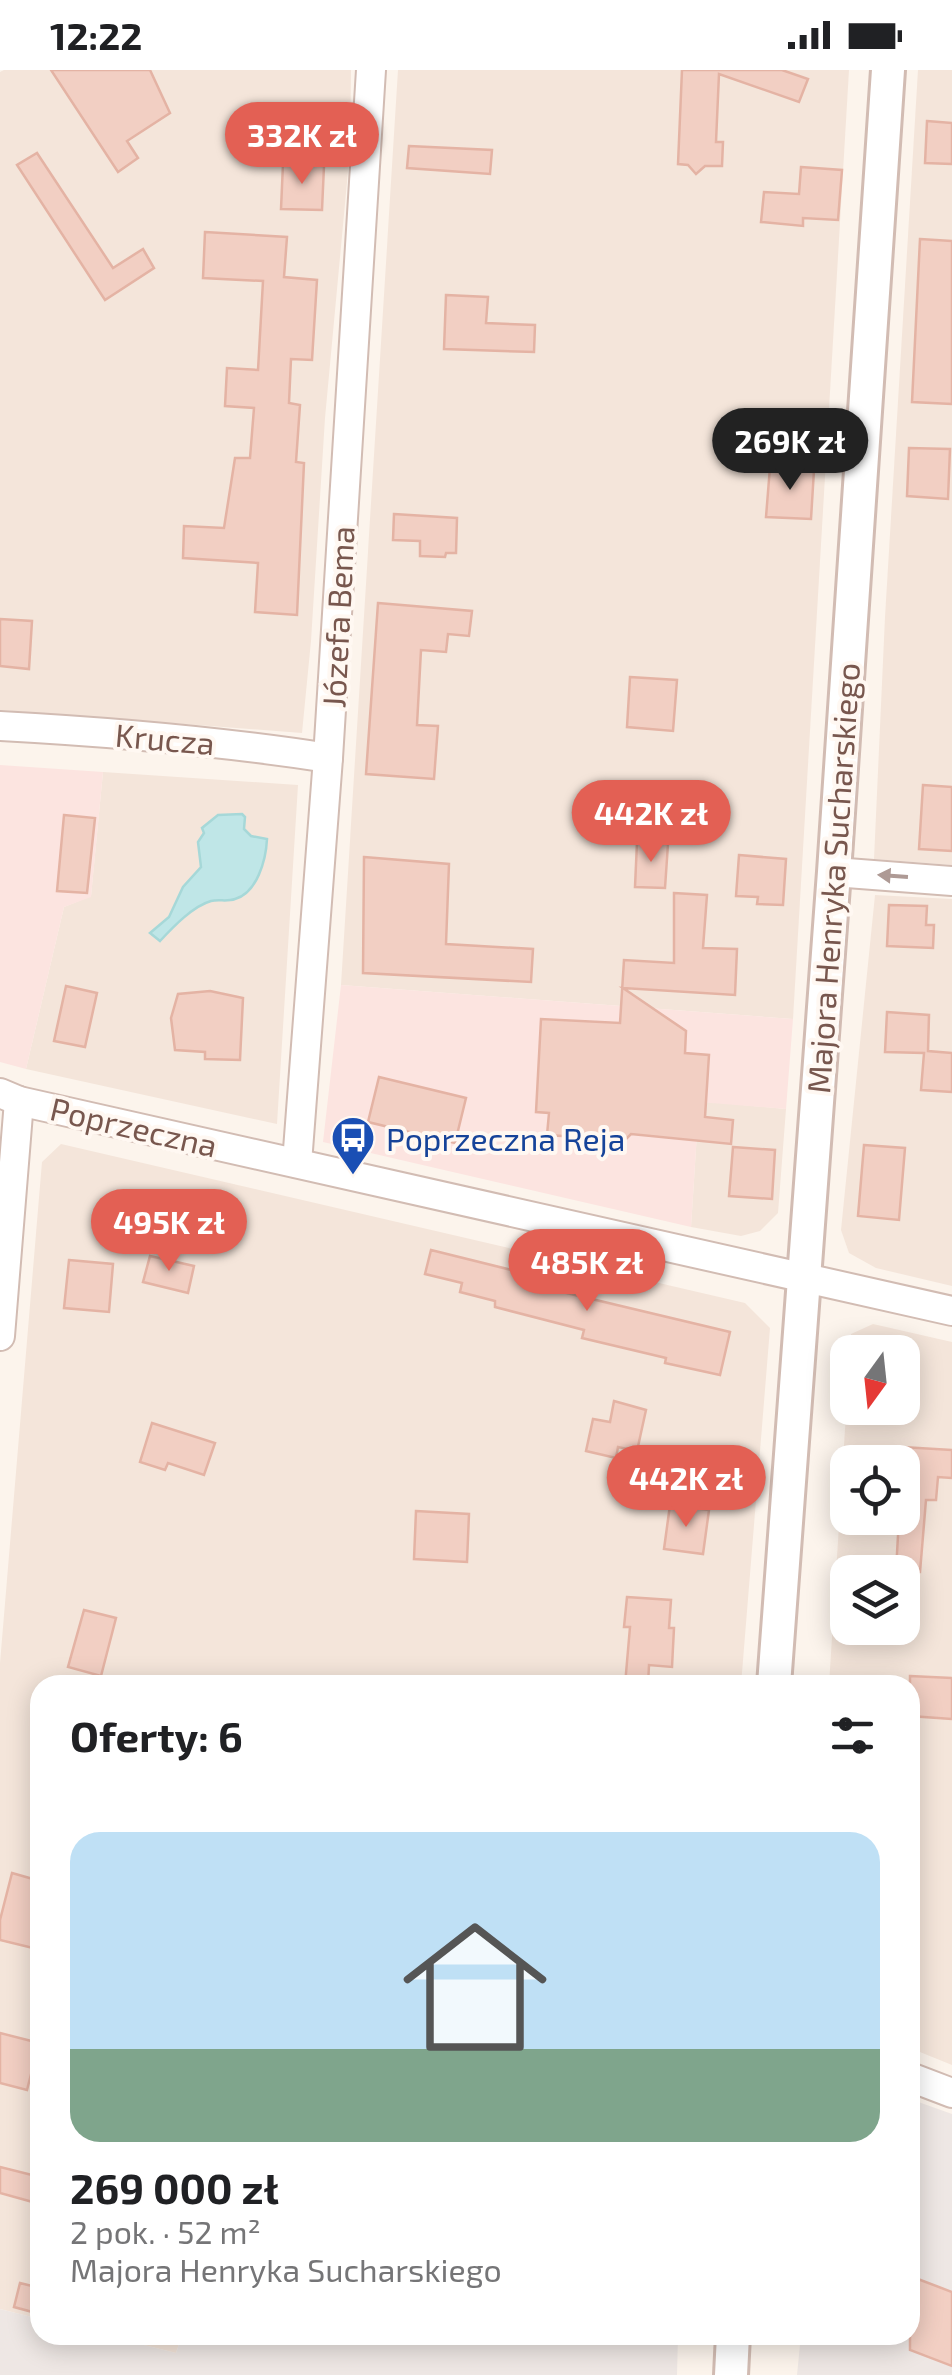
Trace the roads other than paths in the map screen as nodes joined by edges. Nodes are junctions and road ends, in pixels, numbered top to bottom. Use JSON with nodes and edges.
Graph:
{"nodes":[{"id":1,"x":372,"y":70,"type":"edge"},
{"id":2,"x":888,"y":70,"type":"edge"},
{"id":3,"x":0,"y":726,"type":"edge"},
{"id":4,"x":328,"y":758,"type":"junction"},
{"id":5,"x":834,"y":872,"type":"junction"},
{"id":6,"x":952,"y":881,"type":"edge"},
{"id":7,"x":10,"y":1097,"type":"edge"},
{"id":8,"x":297,"y":1163,"type":"junction"},
{"id":9,"x":803,"y":1277,"type":"junction"},
{"id":10,"x":952,"y":1311,"type":"edge"},
{"id":11,"x":0,"y":1336,"type":"edge"},
{"id":12,"x":775,"y":1675,"type":"edge"},
{"id":13,"x":920,"y":2081,"type":"edge"},
{"id":14,"x":952,"y":2093,"type":"edge"},
{"id":15,"x":732,"y":2345,"type":"edge"},
{"id":16,"x":731,"y":2375,"type":"edge"}],
"edges":[{"from":1,"to":4,"type":"street","name":"Józefa Bema"},
{"from":2,"to":5,"type":"street","name":"Majora Henryka Sucharskiego"},
{"from":3,"to":4,"type":"street","name":"Krucza"},
{"from":4,"to":8,"type":"street","name":"Józefa Bema"},
{"from":6,"to":5,"type":"street","one_way":true},
{"from":5,"to":9,"type":"street","name":"Majora Henryka Sucharskiego"},
{"from":7,"to":8,"type":"street","name":"Poprzeczna"},
{"from":7,"to":11,"type":"street"},
{"from":8,"to":9,"type":"street","name":"Poprzeczna"},
{"from":9,"to":10,"type":"street","name":"Poprzeczna"},
{"from":9,"to":12,"type":"street","name":"Majora Henryka Sucharskiego"},
{"from":13,"to":14,"type":"street"},
{"from":15,"to":16,"type":"street"}]}
